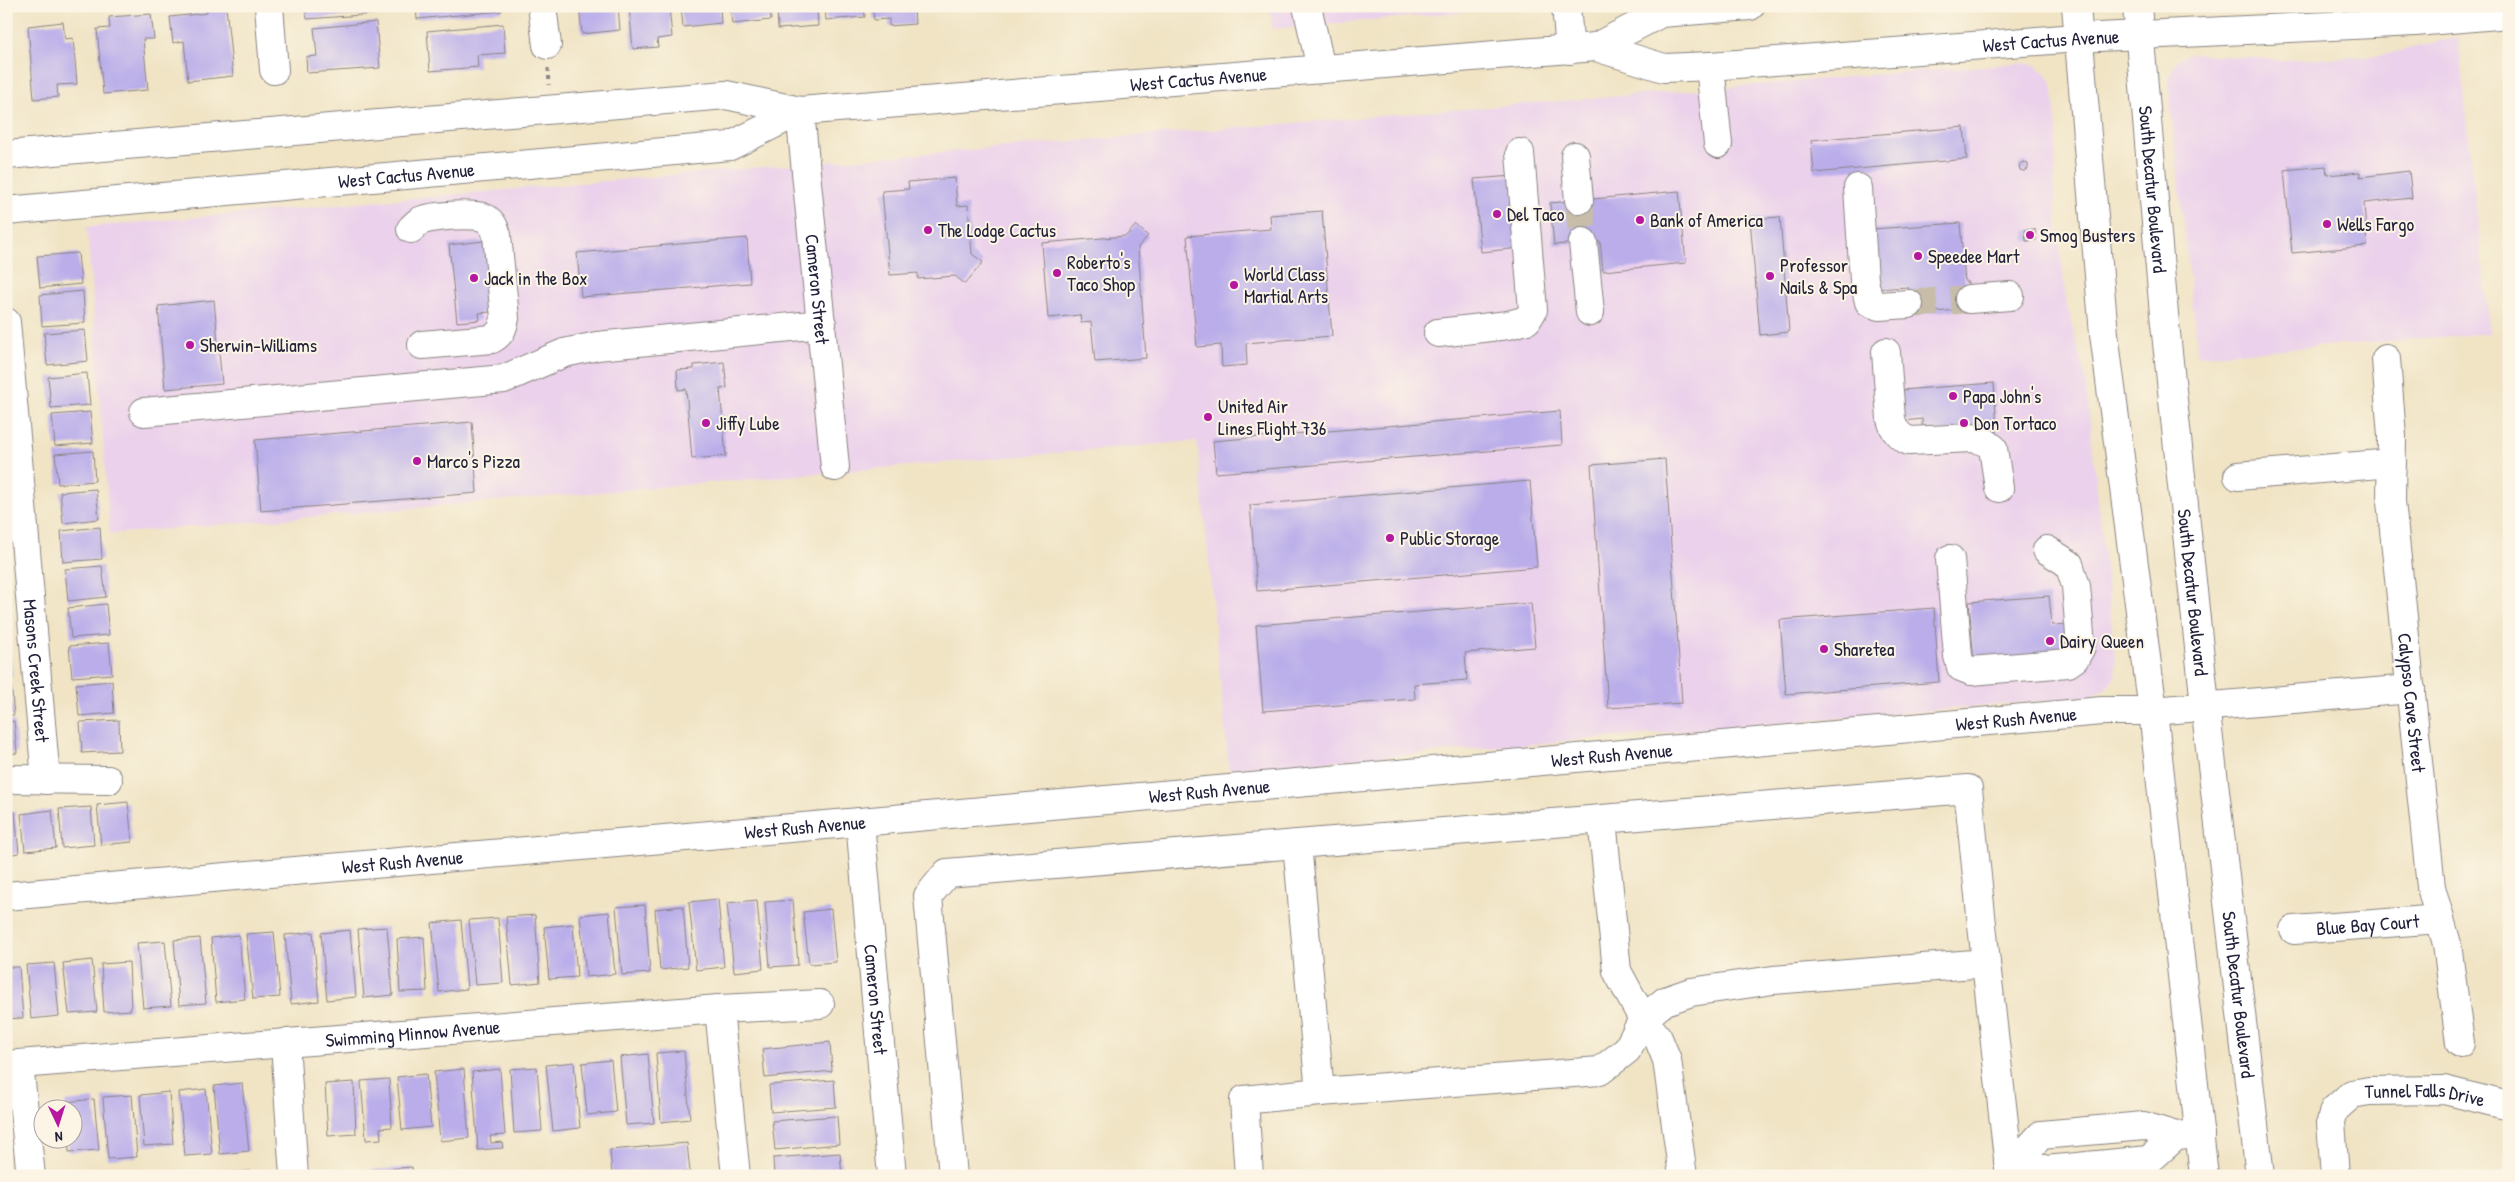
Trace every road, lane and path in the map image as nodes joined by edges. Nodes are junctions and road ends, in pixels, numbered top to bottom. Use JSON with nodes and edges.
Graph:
{"nodes":[{"id":1,"x":269,"y":6,"type":"edge"},
{"id":2,"x":542,"y":6,"type":"edge"},
{"id":3,"x":1307,"y":6,"type":"edge"},
{"id":4,"x":1566,"y":6,"type":"edge"},
{"id":5,"x":1750,"y":6,"type":"edge"},
{"id":6,"x":2137,"y":6,"type":"edge"},
{"id":7,"x":2076,"y":8,"type":"edge"},
{"id":8,"x":2509,"y":14,"type":"edge"},
{"id":9,"x":2139,"y":34,"type":"junction"},
{"id":10,"x":2077,"y":38,"type":"junction"},
{"id":11,"x":547,"y":45,"type":"dead end"},
{"id":12,"x":1596,"y":47,"type":"junction"},
{"id":13,"x":1570,"y":50,"type":"junction"},
{"id":14,"x":1710,"y":66,"type":"junction"},
{"id":15,"x":1321,"y":69,"type":"junction"},
{"id":16,"x":274,"y":70,"type":"dead end"},
{"id":17,"x":800,"y":111,"type":"junction"},
{"id":18,"x":1718,"y":144,"type":"dead end"},
{"id":19,"x":1520,"y":153,"type":"dead end"},
{"id":20,"x":6,"y":155,"type":"edge"},
{"id":21,"x":1575,"y":156,"type":"dead end"},
{"id":22,"x":1858,"y":188,"type":"dead end"},
{"id":23,"x":1579,"y":200,"type":"tunnel mouth"},
{"id":24,"x":6,"y":210,"type":"edge"},
{"id":25,"x":411,"y":229,"type":"dead end"},
{"id":26,"x":1584,"y":242,"type":"tunnel mouth"},
{"id":27,"x":2010,"y":296,"type":"dead end"},
{"id":28,"x":1969,"y":299,"type":"tunnel mouth"},
{"id":29,"x":1909,"y":304,"type":"tunnel mouth"},
{"id":30,"x":1590,"y":312,"type":"dead end"},
{"id":31,"x":822,"y":324,"type":"junction"},
{"id":32,"x":6,"y":329,"type":"edge"},
{"id":33,"x":1438,"y":333,"type":"dead end"},
{"id":34,"x":422,"y":345,"type":"dead end"},
{"id":35,"x":1886,"y":352,"type":"dead end"},
{"id":36,"x":2386,"y":359,"type":"dead end"},
{"id":37,"x":144,"y":412,"type":"dead end"},
{"id":38,"x":2392,"y":463,"type":"junction"},
{"id":39,"x":835,"y":467,"type":"dead end"},
{"id":40,"x":2238,"y":476,"type":"dead end"},
{"id":41,"x":1999,"y":488,"type":"dead end"},
{"id":42,"x":13,"y":490,"type":"edge"},
{"id":43,"x":2047,"y":550,"type":"dead end"},
{"id":44,"x":1950,"y":559,"type":"dead end"},
{"id":45,"x":2411,"y":689,"type":"junction"},
{"id":46,"x":2205,"y":705,"type":"junction"},
{"id":47,"x":2153,"y":711,"type":"junction"},
{"id":48,"x":6,"y":779,"type":"edge"},
{"id":49,"x":46,"y":780,"type":"junction"},
{"id":50,"x":108,"y":780,"type":"dead end"},
{"id":51,"x":1602,"y":819,"type":"junction"},
{"id":52,"x":860,"y":822,"type":"junction"},
{"id":53,"x":1297,"y":844,"type":"junction"},
{"id":54,"x":6,"y":896,"type":"edge"},
{"id":55,"x":2440,"y":919,"type":"junction"},
{"id":56,"x":2294,"y":930,"type":"dead end"},
{"id":57,"x":1986,"y":963,"type":"junction"},
{"id":58,"x":820,"y":1004,"type":"dead end"},
{"id":59,"x":719,"y":1009,"type":"junction"},
{"id":60,"x":1643,"y":1019,"type":"junction"},
{"id":61,"x":285,"y":1043,"type":"junction"},
{"id":62,"x":2460,"y":1043,"type":"dead end"},
{"id":63,"x":13,"y":1065,"type":"edge"},
{"id":64,"x":1320,"y":1092,"type":"junction"},
{"id":65,"x":2509,"y":1106,"type":"edge"},
{"id":66,"x":2188,"y":1135,"type":"junction"},
{"id":67,"x":2012,"y":1166,"type":"edge"},
{"id":68,"x":31,"y":1176,"type":"edge"},
{"id":69,"x":294,"y":1176,"type":"edge"},
{"id":70,"x":736,"y":1176,"type":"edge"},
{"id":71,"x":892,"y":1176,"type":"edge"},
{"id":72,"x":953,"y":1176,"type":"edge"},
{"id":73,"x":1249,"y":1176,"type":"edge"},
{"id":74,"x":1683,"y":1176,"type":"edge"},
{"id":75,"x":2204,"y":1176,"type":"edge"},
{"id":76,"x":2260,"y":1176,"type":"edge"},
{"id":77,"x":2336,"y":1176,"type":"edge"}],
"edges":[{"from":1,"to":16,"type":"street"},
{"from":2,"to":11,"type":"street"},
{"from":3,"to":15,"type":"street"},
{"from":4,"to":13,"type":"street"},
{"from":5,"to":12,"type":"street","name":"West Cactus Avenue"},
{"from":6,"to":9,"type":"street","name":"South Decatur Boulevard"},
{"from":7,"to":10,"type":"street"},
{"from":8,"to":9,"type":"street","name":"West Cactus Avenue"},
{"from":9,"to":10,"type":"street","name":"West Cactus Avenue"},
{"from":9,"to":46,"type":"street","name":"South Decatur Boulevard"},
{"from":10,"to":14,"type":"street","name":"West Cactus Avenue"},
{"from":10,"to":47,"type":"street"},
{"from":12,"to":13,"type":"street","name":"West Cactus Avenue"},
{"from":12,"to":14,"type":"street","name":"West Cactus Avenue"},
{"from":13,"to":15,"type":"street","name":"West Cactus Avenue"},
{"from":14,"to":18,"type":"street"},
{"from":15,"to":17,"type":"street","name":"West Cactus Avenue"},
{"from":17,"to":20,"type":"street","name":"West Cactus Avenue"},
{"from":17,"to":24,"type":"street","name":"West Cactus Avenue"},
{"from":17,"to":31,"type":"street","name":"Cameron Street"},
{"from":19,"to":33,"type":"street"},
{"from":21,"to":23,"type":"street"},
{"from":22,"to":29,"type":"street"},
{"from":25,"to":34,"type":"street"},
{"from":26,"to":30,"type":"street"},
{"from":27,"to":28,"type":"street"},
{"from":31,"to":37,"type":"street"},
{"from":31,"to":39,"type":"street","name":"Cameron Street"},
{"from":32,"to":42,"type":"street","name":"Masons Creek Street"},
{"from":35,"to":41,"type":"street"},
{"from":36,"to":38,"type":"street","name":"Calypso Cave Street"},
{"from":38,"to":40,"type":"street"},
{"from":38,"to":45,"type":"street","name":"Calypso Cave Street"},
{"from":42,"to":49,"type":"street","name":"Masons Creek Street"},
{"from":43,"to":44,"type":"street"},
{"from":45,"to":46,"type":"street","name":"West Rush Avenue"},
{"from":45,"to":55,"type":"street","name":"Calypso Cave Street"},
{"from":46,"to":47,"type":"street","name":"West Rush Avenue"},
{"from":46,"to":76,"type":"street","name":"South Decatur Boulevard"},
{"from":47,"to":52,"type":"street","name":"West Rush Avenue"},
{"from":47,"to":66,"type":"street"},
{"from":48,"to":49,"type":"street"},
{"from":49,"to":50,"type":"street"},
{"from":51,"to":53,"type":"street"},
{"from":51,"to":57,"type":"street"},
{"from":51,"to":60,"type":"street"},
{"from":52,"to":54,"type":"street","name":"West Rush Avenue"},
{"from":52,"to":71,"type":"street","name":"Cameron Street"},
{"from":53,"to":64,"type":"street"},
{"from":53,"to":72,"type":"street"},
{"from":55,"to":56,"type":"street","name":"Blue Bay Court"},
{"from":55,"to":62,"type":"street","name":"Calypso Cave Street"},
{"from":57,"to":60,"type":"street"},
{"from":57,"to":67,"type":"street"},
{"from":58,"to":59,"type":"street","name":"Swimming Minnow Avenue"},
{"from":59,"to":61,"type":"street","name":"Swimming Minnow Avenue"},
{"from":59,"to":70,"type":"street"},
{"from":60,"to":64,"type":"street"},
{"from":60,"to":74,"type":"street"},
{"from":61,"to":63,"type":"street","name":"Swimming Minnow Avenue"},
{"from":61,"to":69,"type":"street"},
{"from":63,"to":68,"type":"street"},
{"from":64,"to":73,"type":"street"},
{"from":65,"to":77,"type":"street","name":"Tunnel Falls Drive"},
{"from":66,"to":67,"type":"street"},
{"from":66,"to":75,"type":"street"}]}
